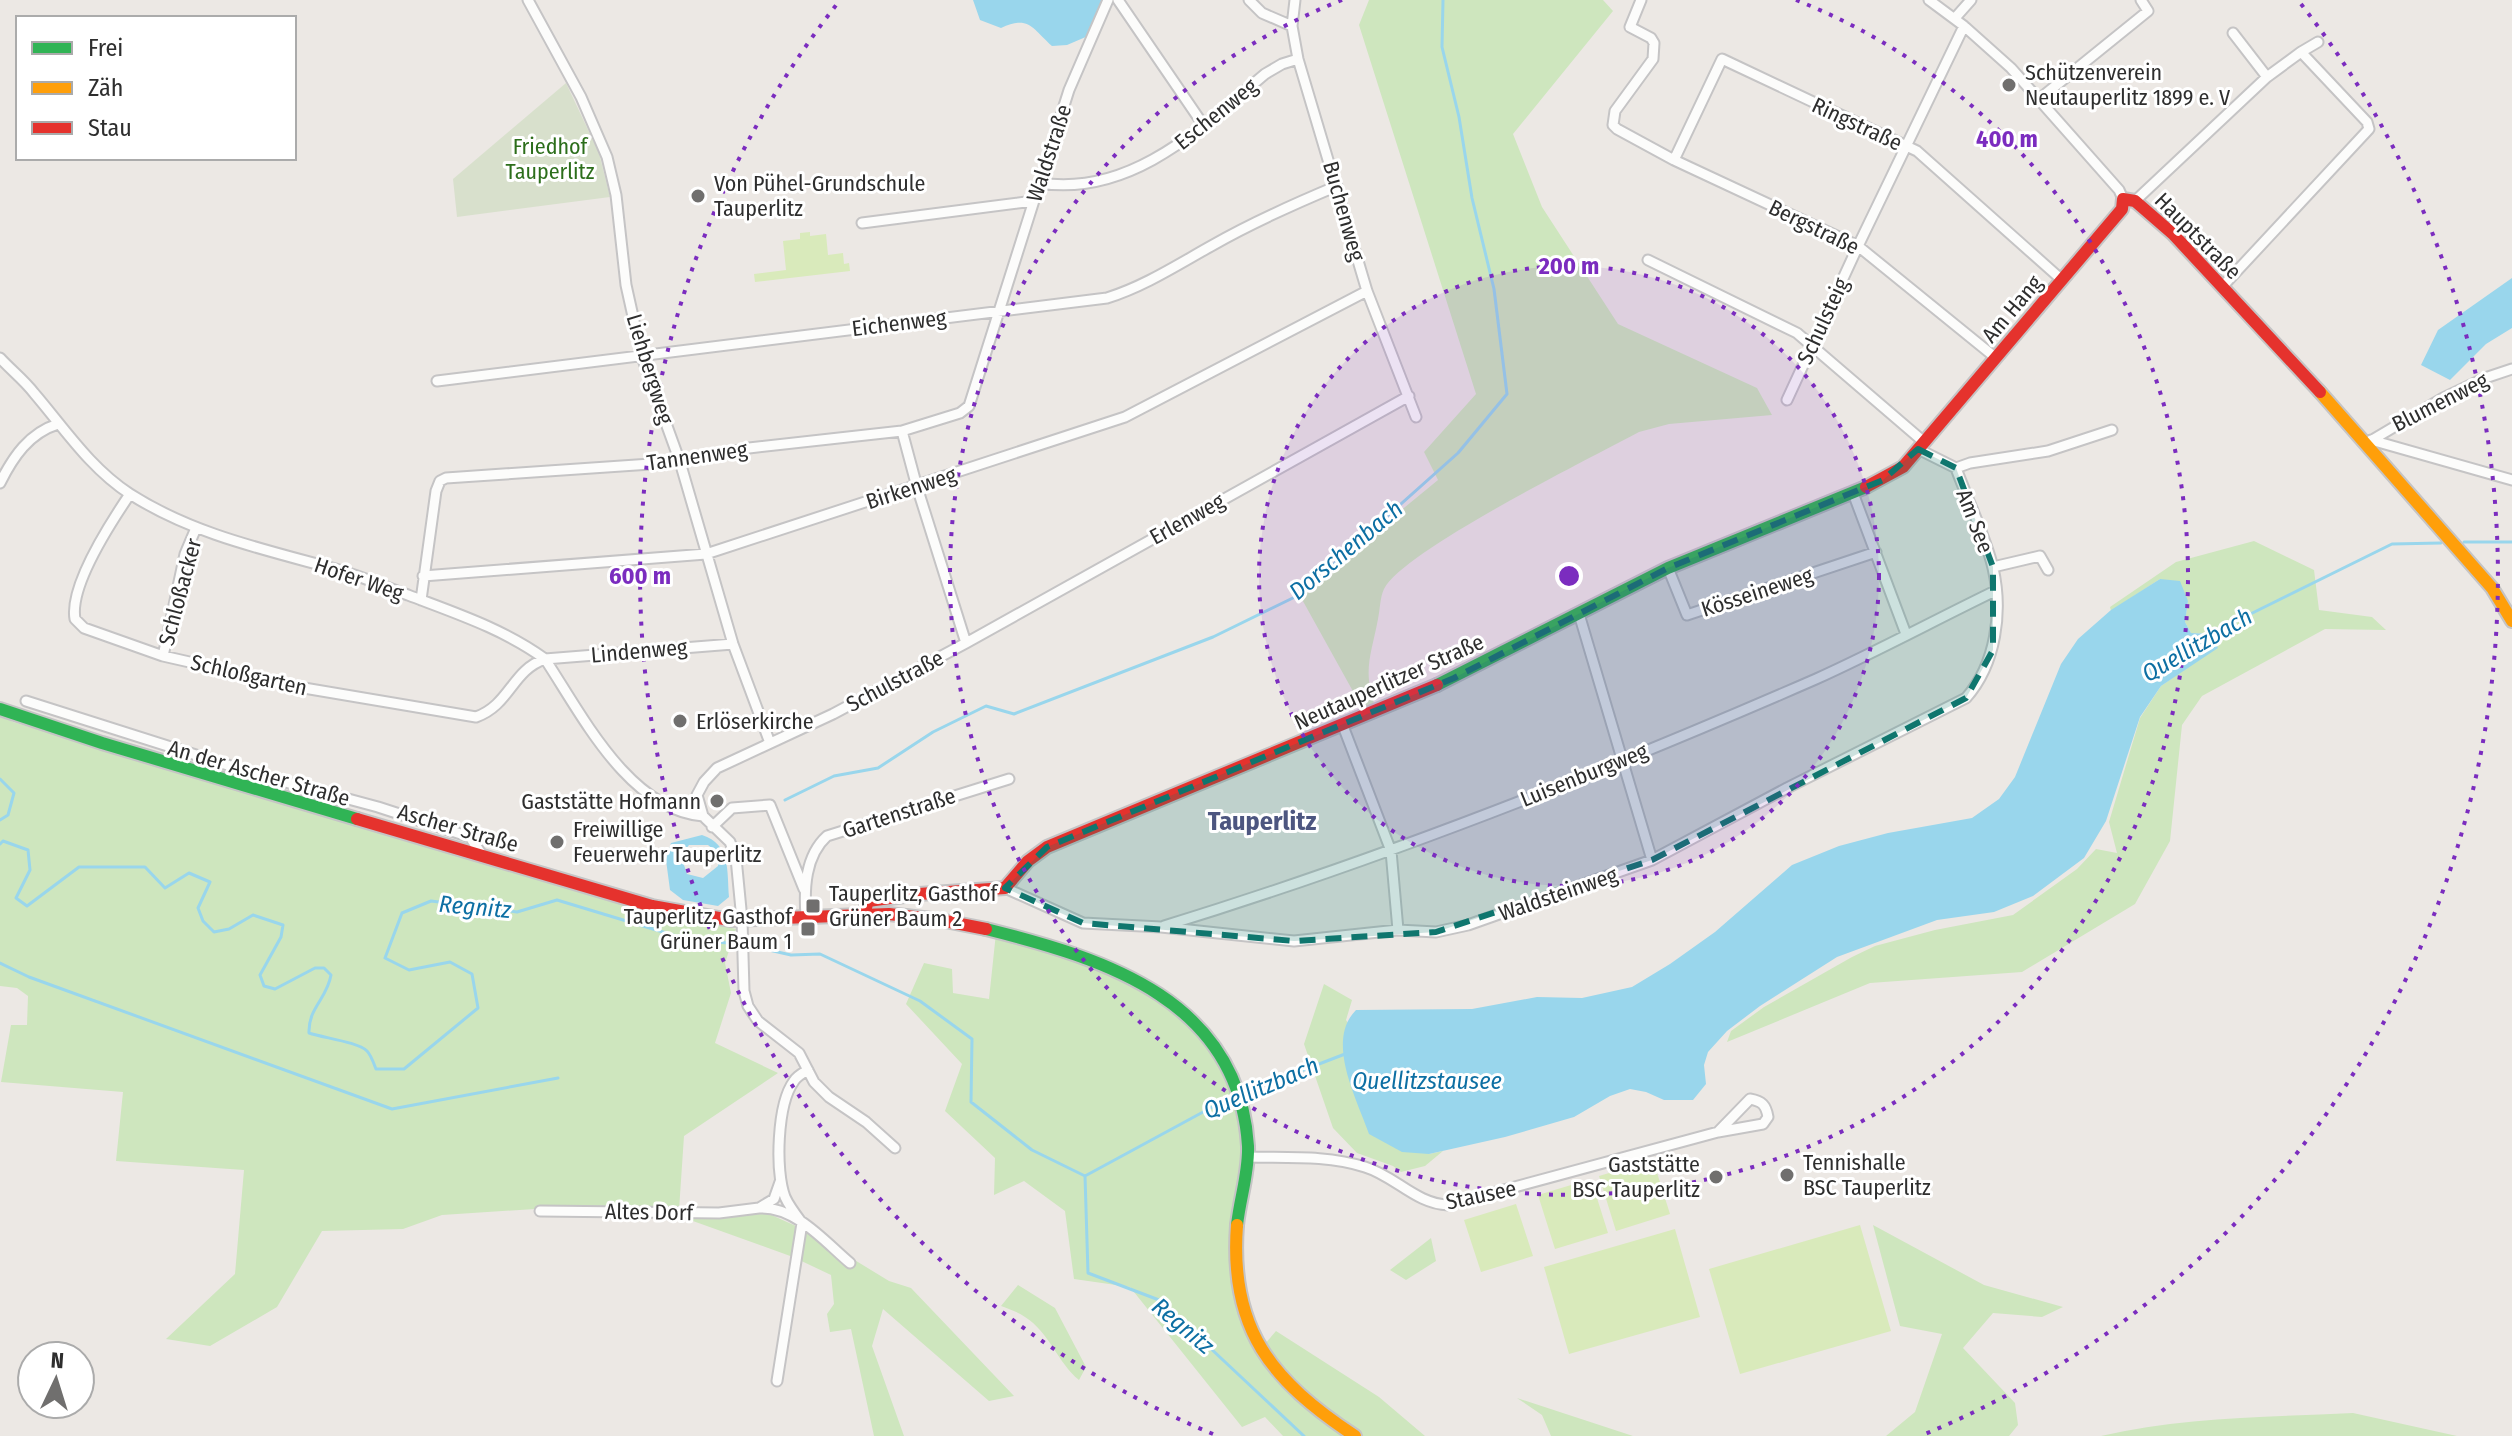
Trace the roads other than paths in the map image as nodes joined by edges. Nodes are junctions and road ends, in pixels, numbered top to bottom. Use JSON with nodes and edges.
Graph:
{"nodes":[{"id":1,"x":528,"y":0,"type":"edge"},
{"id":2,"x":1108,"y":0,"type":"edge"},
{"id":3,"x":1118,"y":0,"type":"edge"},
{"id":4,"x":1249,"y":0,"type":"edge"},
{"id":5,"x":1295,"y":0,"type":"edge"},
{"id":6,"x":1641,"y":0,"type":"edge"},
{"id":7,"x":1929,"y":0,"type":"edge"},
{"id":8,"x":1971,"y":0,"type":"edge"},
{"id":9,"x":2141,"y":0,"type":"edge"},
{"id":10,"x":1955,"y":18,"type":"junction"},
{"id":11,"x":1292,"y":26,"type":"junction"},
{"id":12,"x":1964,"y":26,"type":"junction"},
{"id":13,"x":2233,"y":33,"type":"dead end"},
{"id":14,"x":2318,"y":42,"type":"dead end"},
{"id":15,"x":2301,"y":52,"type":"junction"},
{"id":16,"x":1298,"y":59,"type":"junction"},
{"id":17,"x":2267,"y":77,"type":"junction"},
{"id":18,"x":2038,"y":100,"type":"junction"},
{"id":19,"x":1204,"y":126,"type":"junction"},
{"id":20,"x":1905,"y":147,"type":"junction"},
{"id":21,"x":1674,"y":160,"type":"junction"},
{"id":22,"x":1040,"y":183,"type":"junction"},
{"id":23,"x":1337,"y":186,"type":"junction"},
{"id":24,"x":2129,"y":200,"type":"junction"},
{"id":25,"x":1034,"y":201,"type":"junction"},
{"id":26,"x":862,"y":223,"type":"dead end"},
{"id":27,"x":1858,"y":246,"type":"junction"},
{"id":28,"x":1648,"y":260,"type":"dead end"},
{"id":29,"x":2062,"y":280,"type":"junction"},
{"id":30,"x":2222,"y":287,"type":"junction"},
{"id":31,"x":1367,"y":291,"type":"junction"},
{"id":32,"x":1001,"y":310,"type":"junction"},
{"id":33,"x":1811,"y":345,"type":"junction"},
{"id":34,"x":642,"y":357,"type":"junction"},
{"id":35,"x":0,"y":358,"type":"edge"},
{"id":36,"x":1996,"y":358,"type":"junction"},
{"id":37,"x":2512,"y":369,"type":"edge"},
{"id":38,"x":437,"y":381,"type":"dead end"},
{"id":39,"x":1409,"y":396,"type":"junction"},
{"id":40,"x":1787,"y":400,"type":"dead end"},
{"id":41,"x":1416,"y":417,"type":"dead end"},
{"id":42,"x":58,"y":424,"type":"junction"},
{"id":43,"x":2112,"y":430,"type":"dead end"},
{"id":44,"x":902,"y":431,"type":"junction"},
{"id":45,"x":2369,"y":442,"type":"junction"},
{"id":46,"x":1921,"y":445,"type":"junction"},
{"id":47,"x":680,"y":462,"type":"junction"},
{"id":48,"x":1956,"y":468,"type":"junction"},
{"id":49,"x":2512,"y":480,"type":"edge"},
{"id":50,"x":0,"y":483,"type":"edge"},
{"id":51,"x":917,"y":487,"type":"junction"},
{"id":52,"x":1853,"y":493,"type":"junction"},
{"id":53,"x":130,"y":494,"type":"junction"},
{"id":54,"x":196,"y":528,"type":"junction"},
{"id":55,"x":1876,"y":552,"type":"junction"},
{"id":56,"x":706,"y":554,"type":"junction"},
{"id":57,"x":1993,"y":567,"type":"junction"},
{"id":58,"x":1668,"y":568,"type":"junction"},
{"id":59,"x":2048,"y":570,"type":"dead end"},
{"id":60,"x":423,"y":576,"type":"junction"},
{"id":61,"x":1995,"y":591,"type":"junction"},
{"id":62,"x":421,"y":600,"type":"junction"},
{"id":63,"x":1579,"y":614,"type":"junction"},
{"id":64,"x":2512,"y":621,"type":"edge"},
{"id":65,"x":1906,"y":634,"type":"junction"},
{"id":66,"x":966,"y":643,"type":"junction"},
{"id":67,"x":733,"y":644,"type":"junction"},
{"id":68,"x":163,"y":656,"type":"junction"},
{"id":69,"x":545,"y":659,"type":"junction"},
{"id":70,"x":26,"y":701,"type":"dead end"},
{"id":71,"x":0,"y":709,"type":"edge"},
{"id":72,"x":1343,"y":726,"type":"junction"},
{"id":73,"x":770,"y":743,"type":"junction"},
{"id":74,"x":1621,"y":761,"type":"junction"},
{"id":75,"x":1009,"y":779,"type":"dead end"},
{"id":76,"x":703,"y":816,"type":"junction"},
{"id":77,"x":712,"y":827,"type":"junction"},
{"id":78,"x":1391,"y":851,"type":"junction"},
{"id":79,"x":482,"y":855,"type":"junction"},
{"id":80,"x":1652,"y":860,"type":"junction"},
{"id":81,"x":1005,"y":888,"type":"junction"},
{"id":82,"x":805,"y":890,"type":"junction"},
{"id":83,"x":864,"y":914,"type":"junction"},
{"id":84,"x":806,"y":916,"type":"junction"},
{"id":85,"x":742,"y":920,"type":"junction"},
{"id":86,"x":1161,"y":927,"type":"junction"},
{"id":87,"x":1398,"y":930,"type":"junction"},
{"id":88,"x":808,"y":1070,"type":"junction"},
{"id":89,"x":1718,"y":1132,"type":"junction"},
{"id":90,"x":895,"y":1148,"type":"dead end"},
{"id":91,"x":1248,"y":1157,"type":"junction"},
{"id":92,"x":781,"y":1178,"type":"junction"},
{"id":93,"x":759,"y":1208,"type":"junction"},
{"id":94,"x":540,"y":1211,"type":"dead end"},
{"id":95,"x":802,"y":1223,"type":"junction"},
{"id":96,"x":850,"y":1263,"type":"dead end"},
{"id":97,"x":777,"y":1381,"type":"dead end"},
{"id":98,"x":1355,"y":1436,"type":"edge"}],
"edges":[{"from":1,"to":34,"type":"street","name":"Liehbergweg"},
{"from":2,"to":22,"type":"street","name":"Waldstraße"},
{"from":3,"to":19,"type":"street"},
{"from":4,"to":11,"type":"street"},
{"from":5,"to":11,"type":"street","name":"Buchenweg"},
{"from":6,"to":21,"type":"street","name":"Bergstraße"},
{"from":7,"to":10,"type":"street","name":"Hauptstraße"},
{"from":8,"to":10,"type":"street"},
{"from":9,"to":18,"type":"street"},
{"from":10,"to":12,"type":"street","name":"Hauptstraße"},
{"from":11,"to":16,"type":"street","name":"Buchenweg"},
{"from":12,"to":18,"type":"street","name":"Hauptstraße"},
{"from":12,"to":20,"type":"street","name":"Schulsteig"},
{"from":13,"to":17,"type":"street"},
{"from":14,"to":15,"type":"street"},
{"from":15,"to":17,"type":"street"},
{"from":15,"to":30,"type":"street"},
{"from":16,"to":19,"type":"street","name":"Eschenweg"},
{"from":16,"to":23,"type":"street","name":"Buchenweg"},
{"from":17,"to":24,"type":"street"},
{"from":18,"to":24,"type":"street","name":"Hauptstraße"},
{"from":19,"to":22,"type":"street","name":"Eschenweg"},
{"from":20,"to":21,"type":"street","name":"Ringstraße"},
{"from":20,"to":27,"type":"street","name":"Schulsteig"},
{"from":20,"to":29,"type":"street","name":"Ringstraße"},
{"from":21,"to":27,"type":"street","name":"Bergstraße"},
{"from":22,"to":25,"type":"street","name":"Waldstraße"},
{"from":23,"to":31,"type":"street","name":"Buchenweg"},
{"from":23,"to":32,"type":"street","name":"Eichenweg"},
{"from":24,"to":29,"type":"street","name":"Am Hang"},
{"from":24,"to":30,"type":"street","name":"Hauptstraße"},
{"from":25,"to":26,"type":"street"},
{"from":25,"to":32,"type":"street","name":"Waldstraße"},
{"from":27,"to":33,"type":"street","name":"Schulsteig"},
{"from":27,"to":36,"type":"street","name":"Bergstraße"},
{"from":28,"to":33,"type":"street","name":"Am See"},
{"from":29,"to":36,"type":"street","name":"Am Hang"},
{"from":30,"to":45,"type":"street","name":"Hauptstraße"},
{"from":31,"to":39,"type":"street","name":"Buchenweg"},
{"from":31,"to":51,"type":"street","name":"Birkenweg"},
{"from":32,"to":34,"type":"street","name":"Eichenweg"},
{"from":32,"to":44,"type":"street","name":"Tannenweg"},
{"from":33,"to":40,"type":"street","name":"Schulsteig"},
{"from":33,"to":46,"type":"street","name":"Am See"},
{"from":34,"to":38,"type":"street","name":"Eichenweg"},
{"from":34,"to":47,"type":"street","name":"Liehbergweg"},
{"from":35,"to":42,"type":"street","name":"Hofer Weg"},
{"from":36,"to":46,"type":"street","name":"Am Hang"},
{"from":37,"to":45,"type":"street","name":"Blumenweg"},
{"from":39,"to":41,"type":"street","name":"Buchenweg"},
{"from":39,"to":66,"type":"street","name":"Erlenweg"},
{"from":42,"to":50,"type":"street"},
{"from":42,"to":53,"type":"street","name":"Hofer Weg"},
{"from":43,"to":48,"type":"street"},
{"from":44,"to":47,"type":"street","name":"Tannenweg"},
{"from":44,"to":51,"type":"street","name":"Schulstraße"},
{"from":45,"to":49,"type":"street","name":"Blumenweg"},
{"from":45,"to":64,"type":"street","name":"Hauptstraße"},
{"from":46,"to":48,"type":"street","name":"Am See"},
{"from":46,"to":52,"type":"street","name":"Neutauperlitzer Straße"},
{"from":47,"to":56,"type":"street","name":"Liehbergweg"},
{"from":47,"to":60,"type":"street","name":"Tannenweg"},
{"from":48,"to":57,"type":"street","name":"Am See"},
{"from":51,"to":56,"type":"street","name":"Birkenweg"},
{"from":51,"to":66,"type":"street","name":"Schulstraße"},
{"from":52,"to":55,"type":"street"},
{"from":52,"to":58,"type":"street","name":"Neutauperlitzer Straße"},
{"from":53,"to":54,"type":"street","name":"Hofer Weg"},
{"from":53,"to":68,"type":"street","name":"Schloßgarten"},
{"from":54,"to":62,"type":"street","name":"Hofer Weg"},
{"from":54,"to":68,"type":"street","name":"Schloßacker"},
{"from":55,"to":58,"type":"street","name":"Kösseineweg"},
{"from":55,"to":65,"type":"street"},
{"from":56,"to":60,"type":"street","name":"Birkenweg"},
{"from":56,"to":67,"type":"street","name":"Liehbergweg"},
{"from":57,"to":59,"type":"street","name":"Am See"},
{"from":57,"to":61,"type":"street","name":"Am See"},
{"from":58,"to":63,"type":"street","name":"Neutauperlitzer Straße"},
{"from":60,"to":62,"type":"street","name":"Tannenweg"},
{"from":61,"to":65,"type":"street","name":"Luisenburgweg"},
{"from":61,"to":80,"type":"street","name":"Waldsteinweg"},
{"from":62,"to":69,"type":"street","name":"Hofer Weg"},
{"from":63,"to":72,"type":"street","name":"Neutauperlitzer Straße"},
{"from":63,"to":74,"type":"street"},
{"from":65,"to":74,"type":"street","name":"Luisenburgweg"},
{"from":66,"to":73,"type":"street","name":"Schulstraße"},
{"from":67,"to":69,"type":"street","name":"Lindenweg"},
{"from":67,"to":73,"type":"street","name":"Liehbergweg"},
{"from":68,"to":69,"type":"street","name":"Schloßgarten"},
{"from":69,"to":76,"type":"street","name":"Hofer Weg"},
{"from":70,"to":79,"type":"street","name":"An der Ascher Straße"},
{"from":71,"to":79,"type":"street","name":"Ascher Straße"},
{"from":72,"to":78,"type":"street"},
{"from":72,"to":81,"type":"street","name":"Neutauperlitzer Straße"},
{"from":73,"to":76,"type":"street","name":"Schulstraße"},
{"from":74,"to":78,"type":"street","name":"Luisenburgweg"},
{"from":74,"to":80,"type":"street"},
{"from":75,"to":82,"type":"street","name":"Gartenstraße"},
{"from":76,"to":77,"type":"street"},
{"from":77,"to":82,"type":"street"},
{"from":77,"to":85,"type":"street"},
{"from":78,"to":86,"type":"street","name":"Luisenburgweg"},
{"from":78,"to":87,"type":"street"},
{"from":79,"to":85,"type":"street","name":"Ascher Straße"},
{"from":80,"to":87,"type":"street","name":"Waldsteinweg"},
{"from":81,"to":83,"type":"street"},
{"from":81,"to":86,"type":"street","name":"Waldsteinweg"},
{"from":82,"to":84,"type":"street","name":"Gartenstraße"},
{"from":83,"to":84,"type":"street","name":"Ascher Straße"},
{"from":83,"to":91,"type":"street","name":"Ascher Straße"},
{"from":84,"to":85,"type":"street","name":"Ascher Straße"},
{"from":85,"to":88,"type":"street"},
{"from":86,"to":87,"type":"street","name":"Waldsteinweg"},
{"from":88,"to":90,"type":"street"},
{"from":88,"to":92,"type":"street","name":"Altes Dorf"},
{"from":89,"to":89,"type":"street","name":"Stausee"},
{"from":89,"to":91,"type":"street","name":"Stausee"},
{"from":91,"to":98,"type":"street","name":"Ascher Straße"},
{"from":92,"to":93,"type":"street"},
{"from":92,"to":95,"type":"street","name":"Altes Dorf"},
{"from":93,"to":94,"type":"street","name":"Altes Dorf"},
{"from":93,"to":95,"type":"street","name":"Altes Dorf"},
{"from":95,"to":96,"type":"street","name":"Altes Dorf"},
{"from":95,"to":97,"type":"street"}]}
